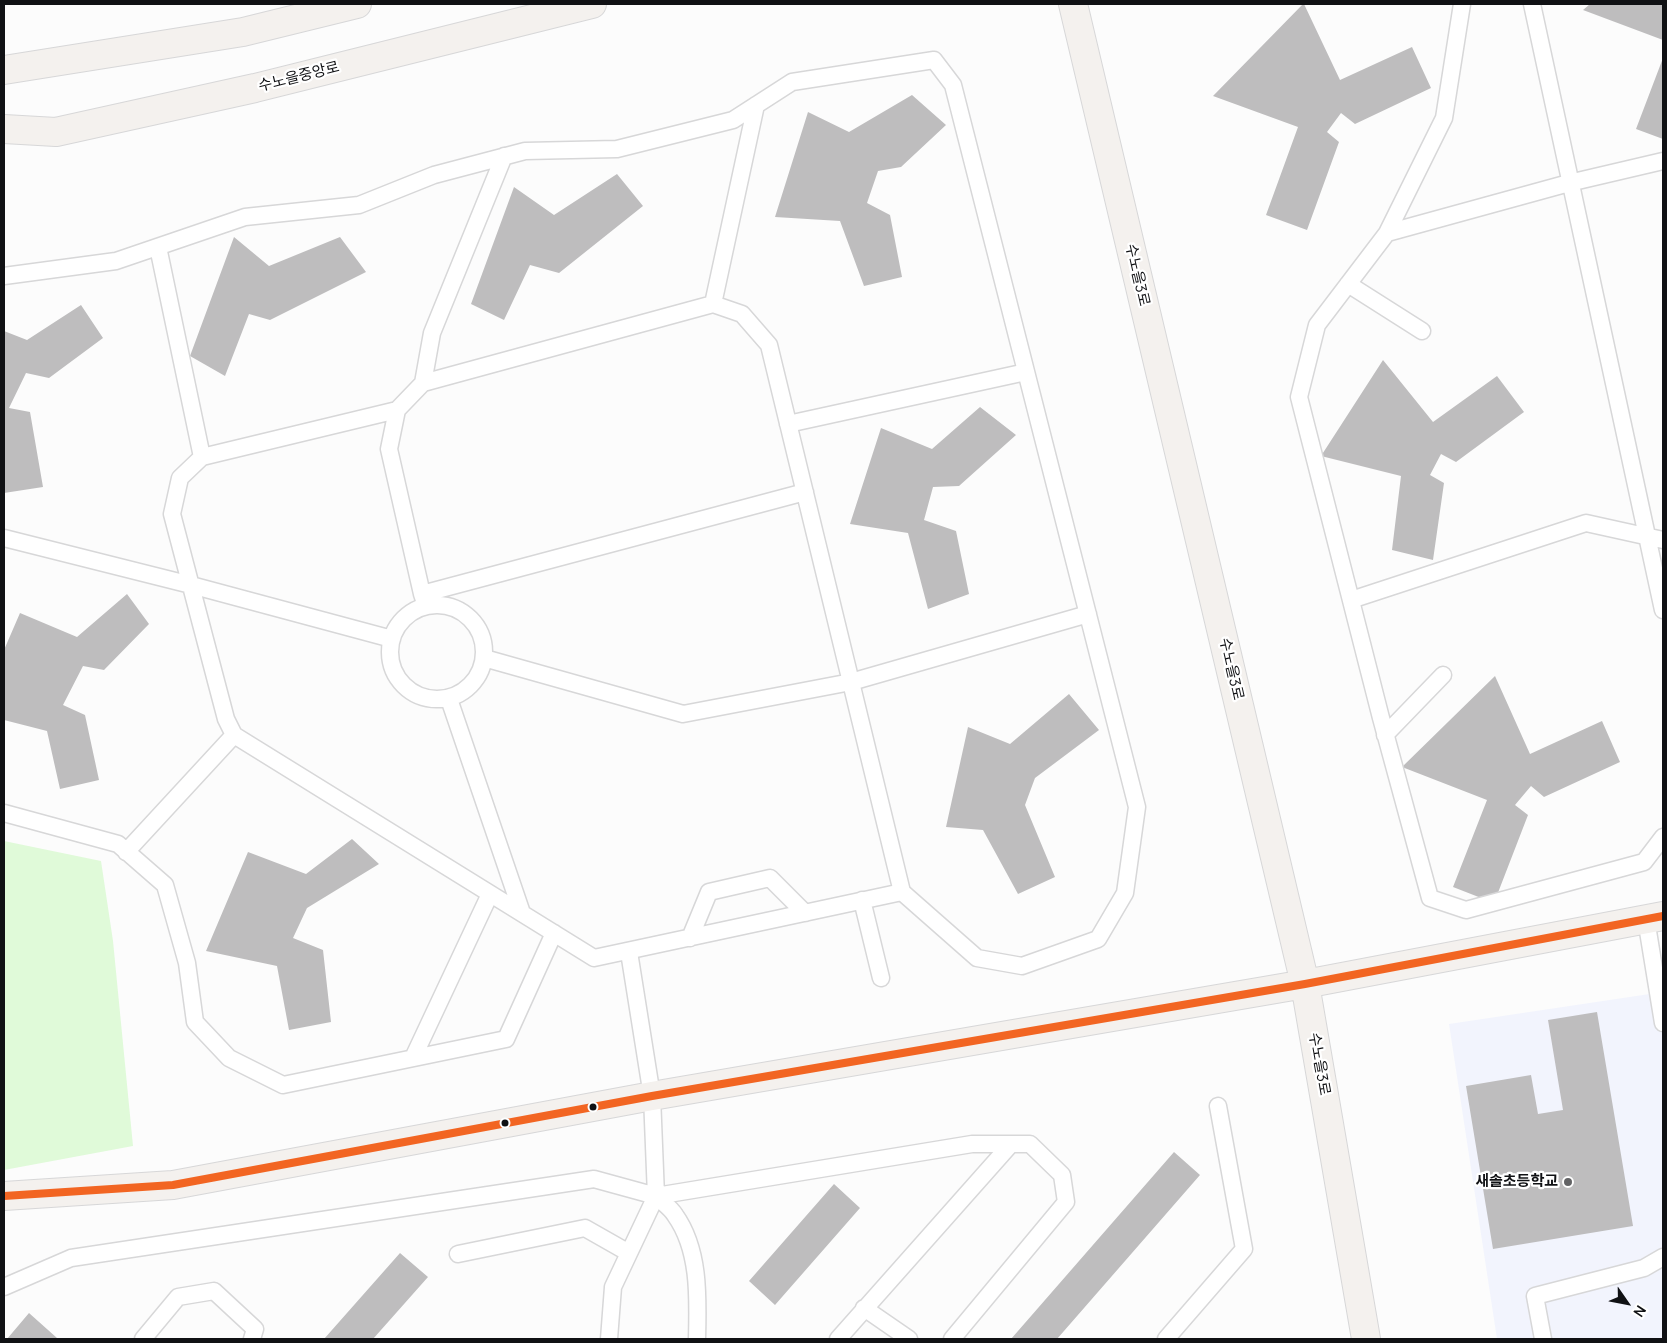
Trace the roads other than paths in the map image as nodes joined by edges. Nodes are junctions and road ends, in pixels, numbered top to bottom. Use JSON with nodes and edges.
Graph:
{"nodes":[{"id":1,"x":357,"y":4,"type":"edge"},
{"id":2,"x":592,"y":4,"type":"edge"},
{"id":3,"x":1073,"y":4,"type":"edge"},
{"id":4,"x":1462,"y":4,"type":"edge"},
{"id":5,"x":1532,"y":4,"type":"edge"},
{"id":6,"x":4,"y":70,"type":"edge"},
{"id":7,"x":756,"y":105,"type":"junction"},
{"id":8,"x":4,"y":129,"type":"edge"},
{"id":9,"x":504,"y":156,"type":"junction"},
{"id":10,"x":1663,"y":161,"type":"edge"},
{"id":11,"x":1570,"y":183,"type":"junction"},
{"id":12,"x":1387,"y":233,"type":"junction"},
{"id":13,"x":158,"y":247,"type":"junction"},
{"id":14,"x":4,"y":276,"type":"edge"},
{"id":15,"x":1348,"y":284,"type":"junction"},
{"id":16,"x":713,"y":304,"type":"junction"},
{"id":17,"x":1422,"y":331,"type":"dead end"},
{"id":18,"x":1026,"y":372,"type":"junction"},
{"id":19,"x":423,"y":383,"type":"junction"},
{"id":20,"x":397,"y":410,"type":"junction"},
{"id":21,"x":788,"y":424,"type":"junction"},
{"id":22,"x":202,"y":457,"type":"junction"},
{"id":23,"x":805,"y":492,"type":"junction"},
{"id":24,"x":4,"y":538,"type":"edge"},
{"id":25,"x":1656,"y":538,"type":"edge"},
{"id":26,"x":191,"y":585,"type":"junction"},
{"id":27,"x":424,"y":600,"type":"junction"},
{"id":28,"x":1351,"y":600,"type":"junction"},
{"id":29,"x":1663,"y":610,"type":"edge"},
{"id":30,"x":1088,"y":614,"type":"junction"},
{"id":31,"x":392,"y":639,"type":"junction"},
{"id":32,"x":484,"y":658,"type":"junction"},
{"id":33,"x":1443,"y":675,"type":"dead end"},
{"id":34,"x":851,"y":682,"type":"junction"},
{"id":35,"x":449,"y":699,"type":"junction"},
{"id":36,"x":234,"y":735,"type":"junction"},
{"id":37,"x":1385,"y":735,"type":"junction"},
{"id":38,"x":4,"y":813,"type":"edge"},
{"id":39,"x":1663,"y":837,"type":"edge"},
{"id":40,"x":126,"y":852,"type":"junction"},
{"id":41,"x":902,"y":892,"type":"junction"},
{"id":42,"x":490,"y":894,"type":"junction"},
{"id":43,"x":862,"y":900,"type":"junction"},
{"id":44,"x":522,"y":913,"type":"junction"},
{"id":45,"x":805,"y":913,"type":"junction"},
{"id":46,"x":1655,"y":918,"type":"edge"},
{"id":47,"x":554,"y":933,"type":"junction"},
{"id":48,"x":690,"y":938,"type":"junction"},
{"id":49,"x":629,"y":952,"type":"junction"},
{"id":50,"x":881,"y":978,"type":"dead end"},
{"id":51,"x":1305,"y":984,"type":"junction"},
{"id":52,"x":1663,"y":1022,"type":"edge"},
{"id":53,"x":413,"y":1058,"type":"junction"},
{"id":54,"x":652,"y":1096,"type":"junction"},
{"id":55,"x":1218,"y":1106,"type":"dead end"},
{"id":56,"x":1011,"y":1144,"type":"junction"},
{"id":57,"x":4,"y":1196,"type":"edge"},
{"id":58,"x":656,"y":1196,"type":"junction"},
{"id":59,"x":629,"y":1253,"type":"junction"},
{"id":60,"x":458,"y":1254,"type":"dead end"},
{"id":61,"x":1663,"y":1257,"type":"edge"},
{"id":62,"x":4,"y":1287,"type":"edge"},
{"id":63,"x":864,"y":1308,"type":"junction"},
{"id":64,"x":143,"y":1339,"type":"edge"},
{"id":65,"x":252,"y":1339,"type":"edge"},
{"id":66,"x":609,"y":1339,"type":"edge"},
{"id":67,"x":697,"y":1339,"type":"edge"},
{"id":68,"x":838,"y":1339,"type":"edge"},
{"id":69,"x":908,"y":1339,"type":"edge"},
{"id":70,"x":952,"y":1339,"type":"edge"},
{"id":71,"x":1166,"y":1339,"type":"edge"},
{"id":72,"x":1366,"y":1339,"type":"edge"},
{"id":73,"x":1543,"y":1339,"type":"edge"}],
"edges":[{"from":1,"to":6,"type":"street"},
{"from":2,"to":8,"type":"street","name":"수노을중앙로"},
{"from":3,"to":51,"type":"street","name":"수노을3로"},
{"from":4,"to":12,"type":"lane"},
{"from":5,"to":11,"type":"lane"},
{"from":7,"to":9,"type":"lane"},
{"from":7,"to":16,"type":"lane"},
{"from":7,"to":18,"type":"lane"},
{"from":9,"to":13,"type":"lane"},
{"from":9,"to":19,"type":"lane"},
{"from":10,"to":11,"type":"lane"},
{"from":11,"to":12,"type":"lane"},
{"from":11,"to":25,"type":"lane"},
{"from":12,"to":15,"type":"lane"},
{"from":13,"to":14,"type":"lane"},
{"from":13,"to":22,"type":"lane"},
{"from":15,"to":17,"type":"lane"},
{"from":15,"to":28,"type":"lane"},
{"from":16,"to":19,"type":"lane"},
{"from":16,"to":21,"type":"lane"},
{"from":18,"to":21,"type":"lane"},
{"from":18,"to":30,"type":"lane"},
{"from":19,"to":20,"type":"lane"},
{"from":20,"to":22,"type":"lane"},
{"from":20,"to":27,"type":"lane"},
{"from":21,"to":23,"type":"lane"},
{"from":22,"to":26,"type":"lane"},
{"from":23,"to":27,"type":"lane"},
{"from":23,"to":34,"type":"lane"},
{"from":24,"to":26,"type":"lane"},
{"from":25,"to":28,"type":"lane"},
{"from":25,"to":29,"type":"lane"},
{"from":26,"to":31,"type":"lane"},
{"from":26,"to":36,"type":"lane"},
{"from":27,"to":31,"type":"lane"},
{"from":27,"to":32,"type":"lane"},
{"from":28,"to":37,"type":"lane"},
{"from":30,"to":34,"type":"lane"},
{"from":30,"to":41,"type":"lane"},
{"from":31,"to":35,"type":"lane"},
{"from":32,"to":34,"type":"lane"},
{"from":32,"to":35,"type":"lane"},
{"from":33,"to":37,"type":"lane"},
{"from":34,"to":41,"type":"lane"},
{"from":35,"to":44,"type":"lane"},
{"from":36,"to":40,"type":"lane"},
{"from":36,"to":42,"type":"lane"},
{"from":37,"to":39,"type":"lane"},
{"from":38,"to":40,"type":"lane"},
{"from":40,"to":53,"type":"lane"},
{"from":41,"to":43,"type":"lane"},
{"from":42,"to":44,"type":"lane"},
{"from":42,"to":53,"type":"lane"},
{"from":43,"to":45,"type":"lane"},
{"from":43,"to":50,"type":"lane"},
{"from":44,"to":47,"type":"lane"},
{"from":45,"to":48,"type":"lane"},
{"from":45,"to":48,"type":"lane"},
{"from":46,"to":51,"type":"street"},
{"from":46,"to":52,"type":"lane"},
{"from":47,"to":49,"type":"lane"},
{"from":47,"to":53,"type":"lane"},
{"from":48,"to":49,"type":"lane"},
{"from":49,"to":54,"type":"lane"},
{"from":51,"to":54,"type":"street"},
{"from":51,"to":72,"type":"street","name":"수노을3로"},
{"from":54,"to":57,"type":"street"},
{"from":54,"to":58,"type":"lane"},
{"from":55,"to":71,"type":"lane"},
{"from":56,"to":58,"type":"lane"},
{"from":56,"to":63,"type":"lane"},
{"from":56,"to":70,"type":"lane"},
{"from":58,"to":59,"type":"lane"},
{"from":58,"to":62,"type":"lane"},
{"from":58,"to":67,"type":"lane"},
{"from":59,"to":60,"type":"lane"},
{"from":59,"to":66,"type":"lane"},
{"from":61,"to":73,"type":"lane"},
{"from":63,"to":68,"type":"lane"},
{"from":63,"to":69,"type":"lane"},
{"from":64,"to":65,"type":"lane"}]}
